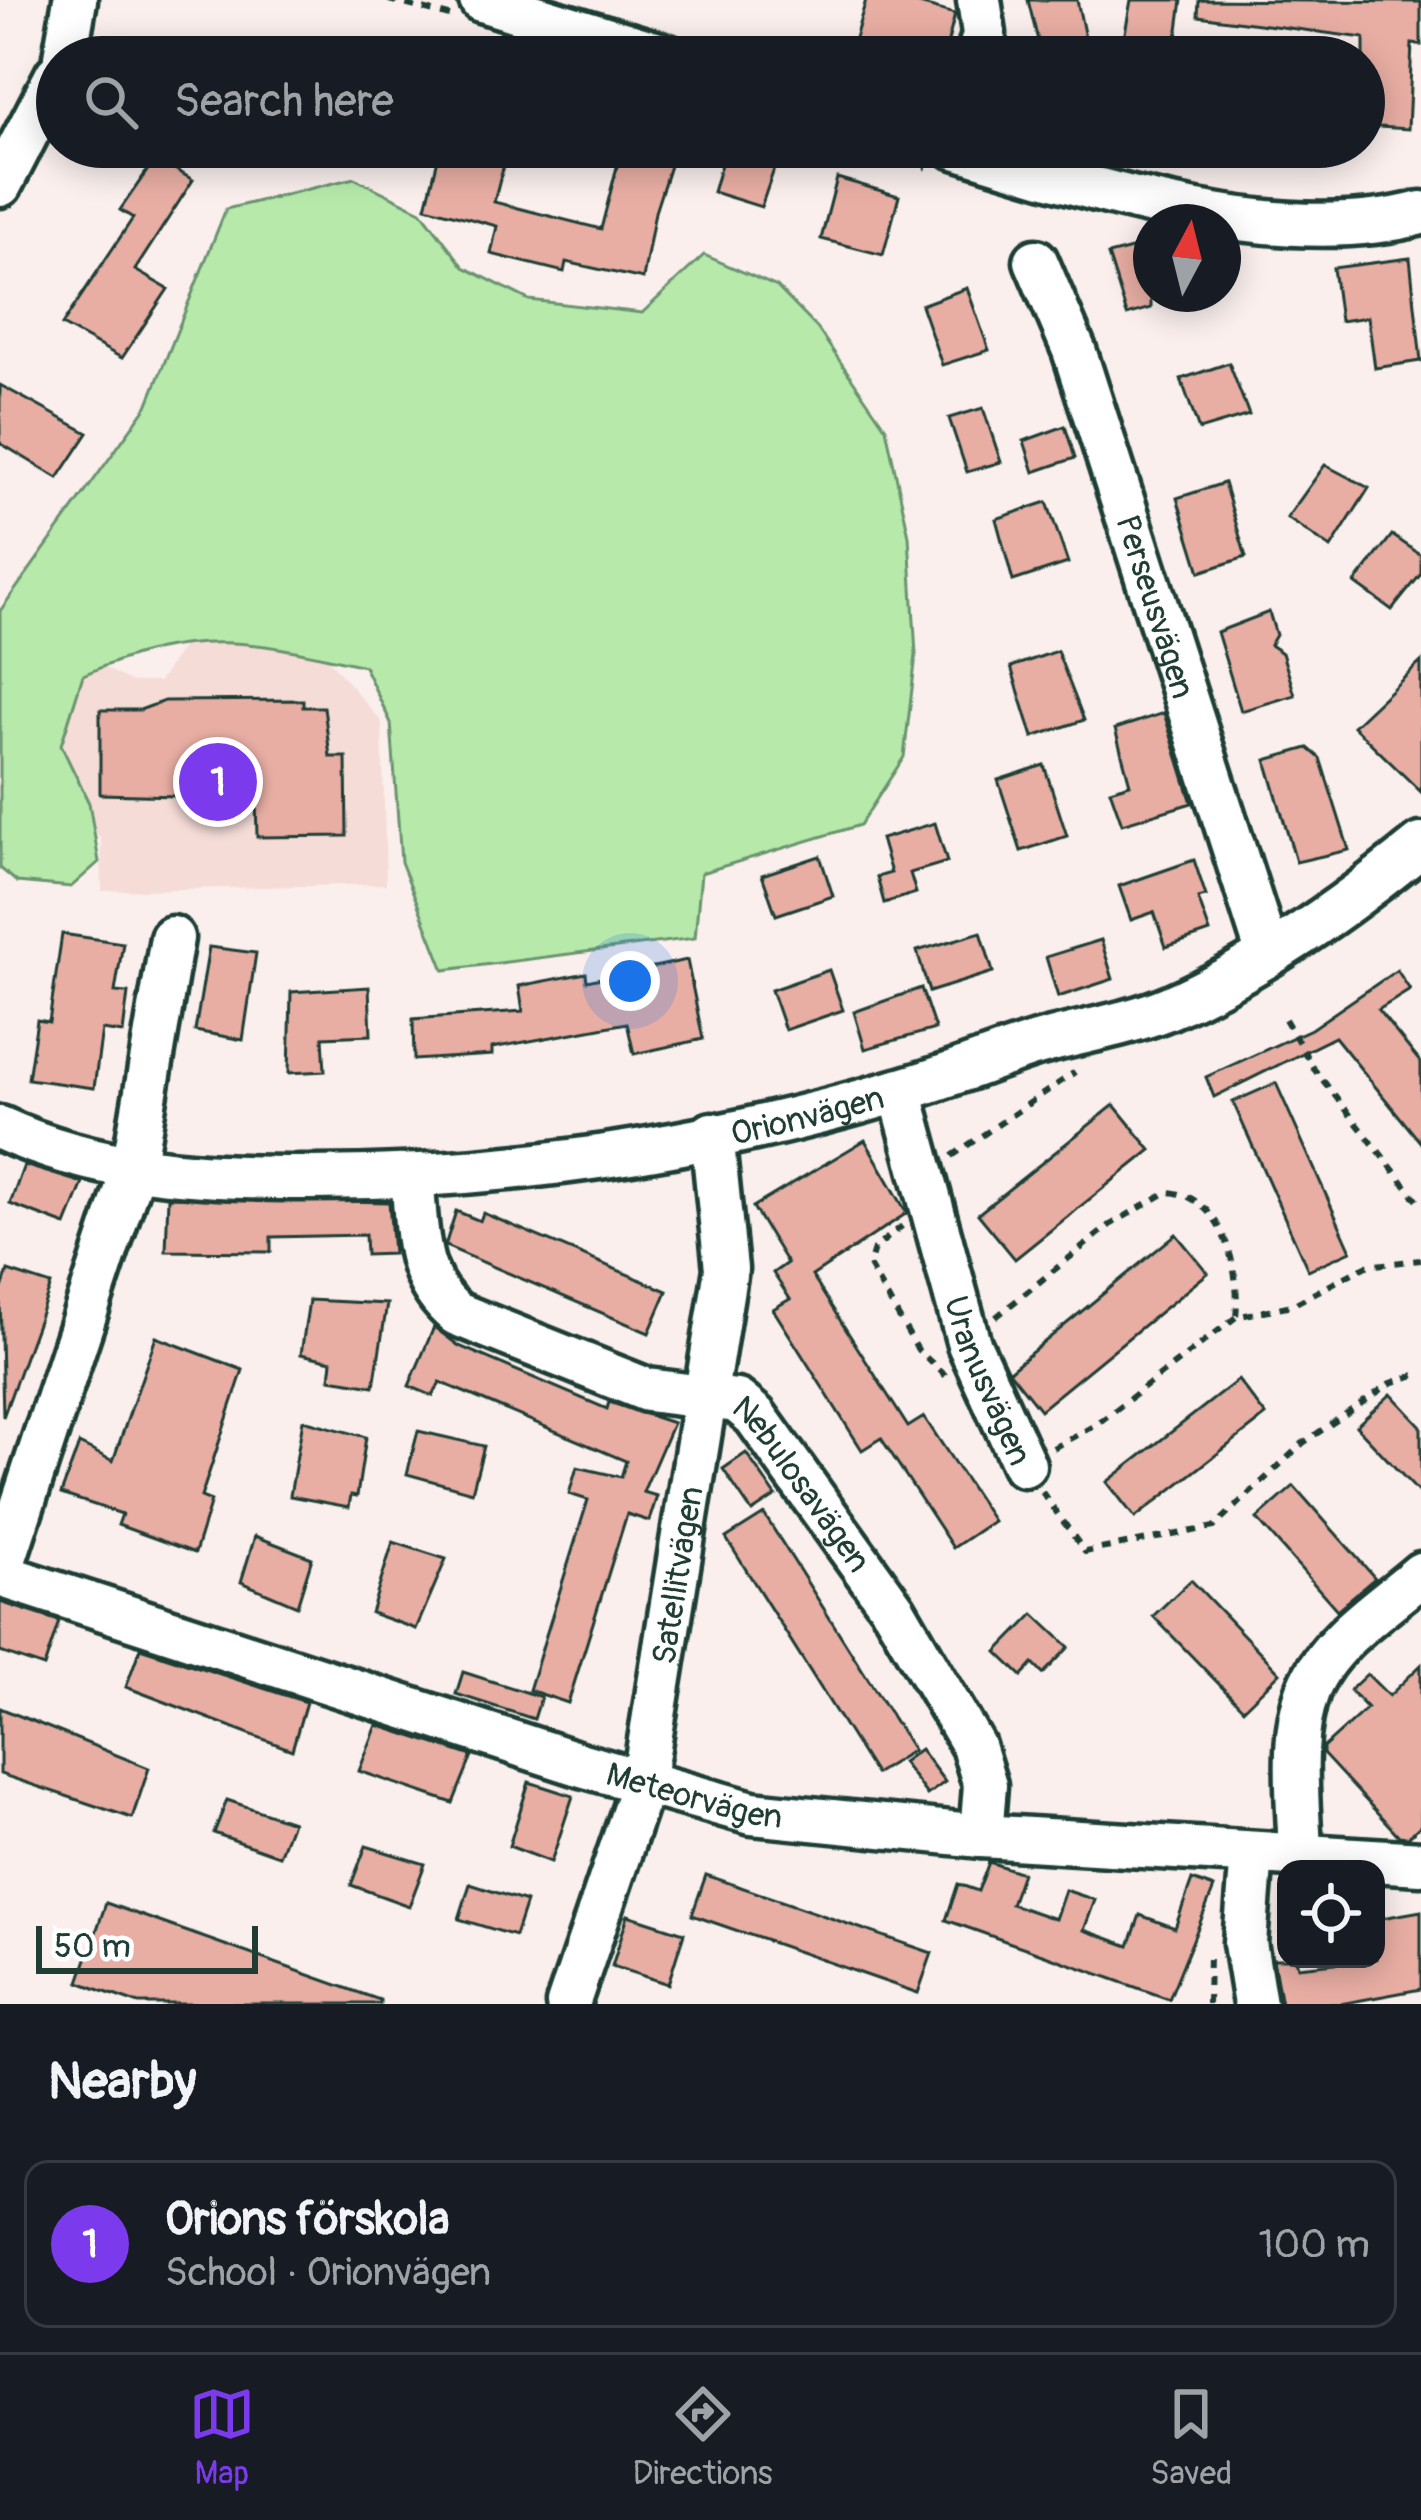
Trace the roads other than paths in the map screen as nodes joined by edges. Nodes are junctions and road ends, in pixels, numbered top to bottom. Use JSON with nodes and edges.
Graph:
{"nodes":[{"id":1,"x":75,"y":0,"type":"edge"},
{"id":2,"x":481,"y":0,"type":"edge"},
{"id":3,"x":979,"y":0,"type":"edge"},
{"id":4,"x":69,"y":36,"type":"edge"},
{"id":5,"x":599,"y":36,"type":"edge"},
{"id":6,"x":983,"y":36,"type":"edge"},
{"id":7,"x":36,"y":116,"type":"edge"},
{"id":8,"x":1022,"y":168,"type":"edge"},
{"id":9,"x":0,"y":185,"type":"edge"},
{"id":10,"x":1421,"y":213,"type":"edge"},
{"id":11,"x":1036,"y":261,"type":"dead end"},
{"id":12,"x":1421,"y":845,"type":"edge"},
{"id":13,"x":172,"y":938,"type":"dead end"},
{"id":14,"x":1268,"y":955,"type":"junction"},
{"id":15,"x":900,"y":1091,"type":"junction"},
{"id":16,"x":0,"y":1128,"type":"edge"},
{"id":17,"x":712,"y":1134,"type":"junction"},
{"id":18,"x":133,"y":1169,"type":"junction"},
{"id":19,"x":412,"y":1178,"type":"junction"},
{"id":20,"x":704,"y":1396,"type":"junction"},
{"id":21,"x":1024,"y":1465,"type":"road end"},
{"id":22,"x":0,"y":1574,"type":"edge"},
{"id":23,"x":1421,"y":1574,"type":"edge"},
{"id":24,"x":643,"y":1784,"type":"junction"},
{"id":25,"x":981,"y":1836,"type":"junction"},
{"id":26,"x":1252,"y":1853,"type":"junction"},
{"id":27,"x":1300,"y":1857,"type":"junction"},
{"id":28,"x":1421,"y":1863,"type":"edge"},
{"id":29,"x":568,"y":2004,"type":"edge"},
{"id":30,"x":1255,"y":2004,"type":"edge"}],
"edges":[{"from":1,"to":4,"type":"street"},
{"from":2,"to":5,"type":"street"},
{"from":3,"to":6,"type":"street"},
{"from":7,"to":9,"type":"street"},
{"from":8,"to":10,"type":"street"},
{"from":11,"to":14,"type":"street","name":"Perseusvägen"},
{"from":12,"to":14,"type":"street","name":"Orionvägen"},
{"from":13,"to":18,"type":"street"},
{"from":14,"to":15,"type":"street","name":"Orionvägen"},
{"from":15,"to":17,"type":"street","name":"Orionvägen"},
{"from":15,"to":21,"type":"street","name":"Uranusvägen"},
{"from":16,"to":18,"type":"street","name":"Orionvägen"},
{"from":17,"to":19,"type":"street","name":"Orionvägen"},
{"from":17,"to":20,"type":"street","name":"Satellitvägen"},
{"from":18,"to":19,"type":"street","name":"Orionvägen"},
{"from":18,"to":22,"type":"street"},
{"from":19,"to":20,"type":"street","name":"Nebulosavägen"},
{"from":20,"to":24,"type":"street","name":"Satellitvägen"},
{"from":20,"to":25,"type":"street","name":"Nebulosavägen"},
{"from":22,"to":24,"type":"street","name":"Meteorvägen"},
{"from":23,"to":27,"type":"street"},
{"from":24,"to":25,"type":"street","name":"Meteorvägen"},
{"from":24,"to":29,"type":"street","name":"Satellitvägen"},
{"from":25,"to":26,"type":"street","name":"Meteorvägen"},
{"from":26,"to":27,"type":"street","name":"Meteorvägen"},
{"from":26,"to":30,"type":"street"},
{"from":27,"to":28,"type":"street","name":"Meteorvägen"}]}
